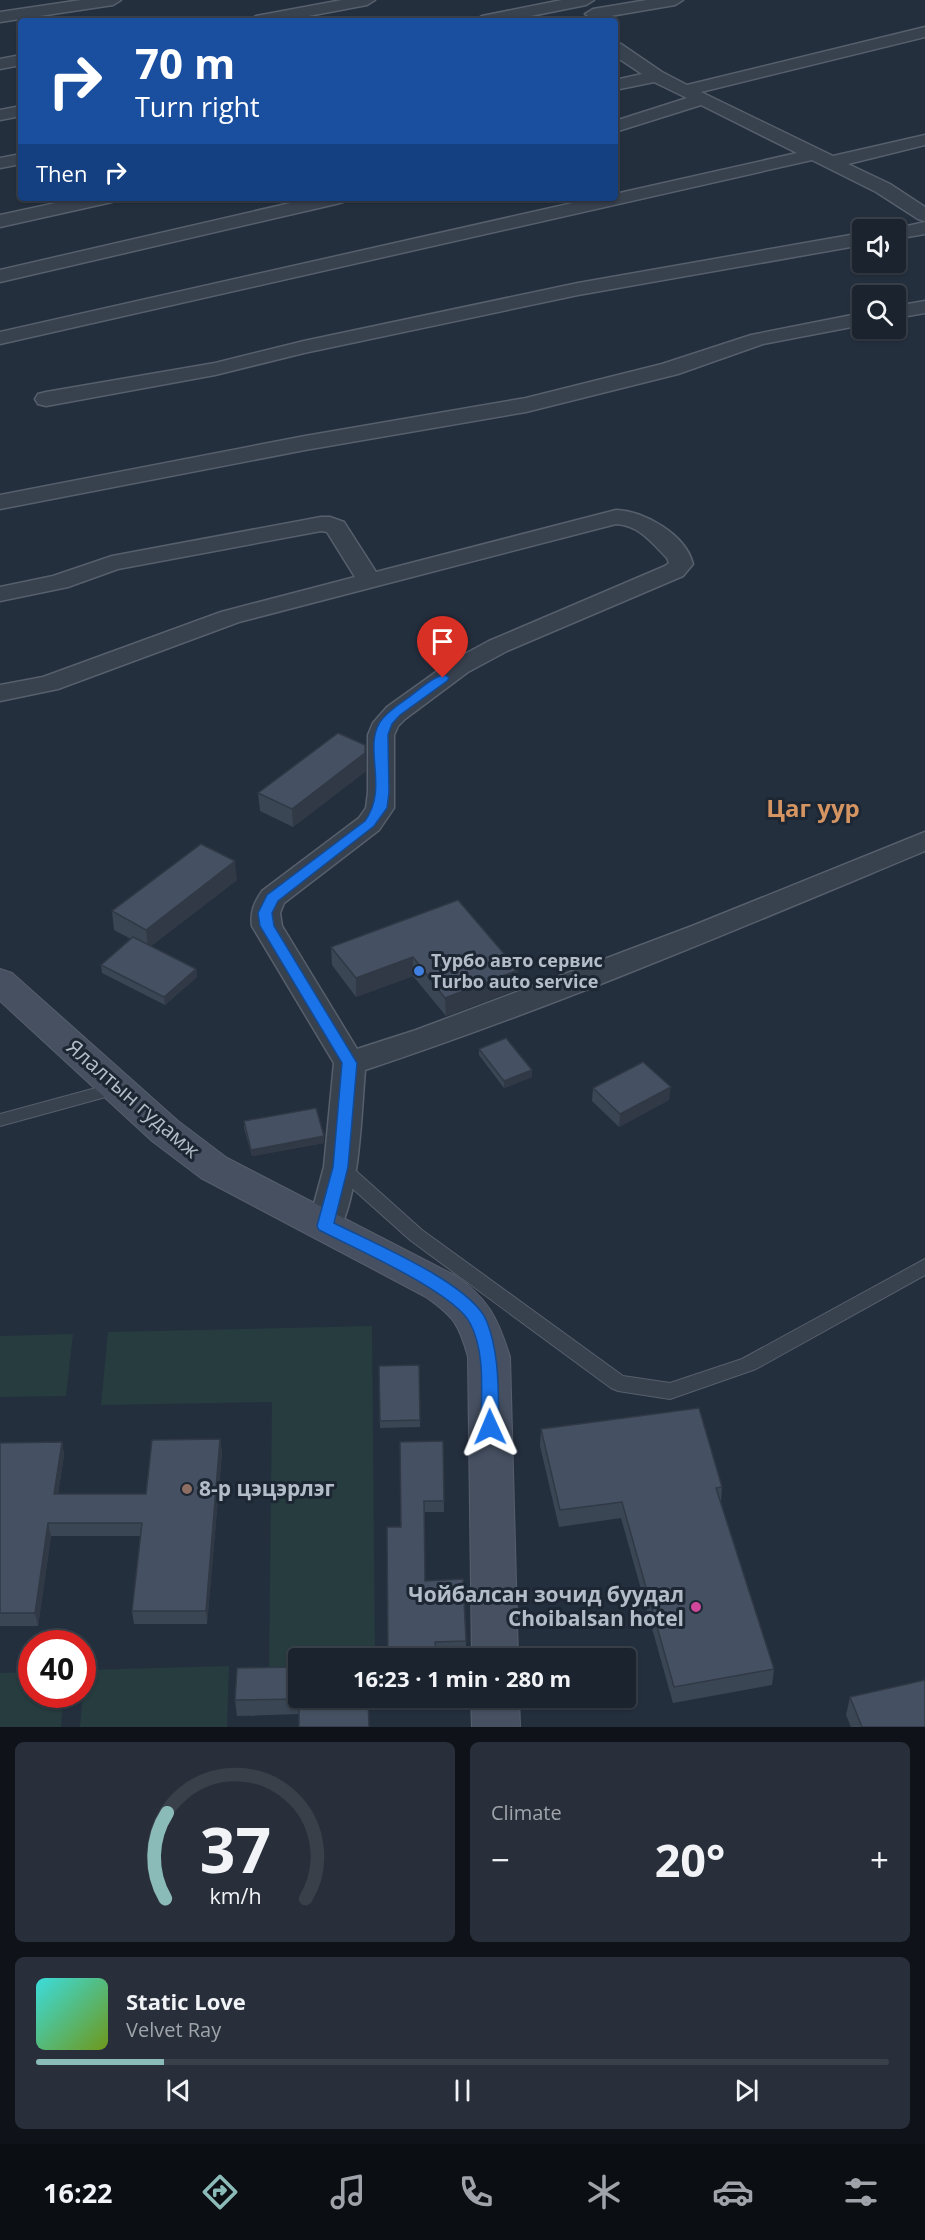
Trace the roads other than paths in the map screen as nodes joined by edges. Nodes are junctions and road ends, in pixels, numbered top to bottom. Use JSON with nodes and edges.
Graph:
{"nodes":[{"id":1,"x":113,"y":0,"type":"edge"},
{"id":2,"x":367,"y":0,"type":"edge"},
{"id":3,"x":675,"y":0,"type":"edge"},
{"id":4,"x":591,"y":9,"type":"edge"},
{"id":5,"x":0,"y":17,"type":"edge"},
{"id":6,"x":272,"y":18,"type":"edge"},
{"id":7,"x":509,"y":18,"type":"edge"},
{"id":8,"x":925,"y":32,"type":"edge"},
{"id":9,"x":618,"y":50,"type":"edge"},
{"id":10,"x":18,"y":61,"type":"edge"},
{"id":11,"x":0,"y":64,"type":"edge"},
{"id":12,"x":656,"y":76,"type":"junction"},
{"id":13,"x":618,"y":84,"type":"edge"},
{"id":14,"x":687,"y":90,"type":"junction"},
{"id":15,"x":704,"y":99,"type":"junction"},
{"id":16,"x":18,"y":112,"type":"edge"},
{"id":17,"x":0,"y":115,"type":"edge"},
{"id":18,"x":618,"y":126,"type":"edge"},
{"id":19,"x":925,"y":140,"type":"edge"},
{"id":20,"x":823,"y":158,"type":"junction"},
{"id":21,"x":18,"y":160,"type":"edge"},
{"id":22,"x":0,"y":164,"type":"edge"},
{"id":23,"x":91,"y":201,"type":"edge"},
{"id":24,"x":323,"y":201,"type":"edge"},
{"id":25,"x":925,"y":218,"type":"edge"},
{"id":26,"x":0,"y":221,"type":"edge"},
{"id":27,"x":906,"y":228,"type":"edge"},
{"id":28,"x":852,"y":241,"type":"edge"},
{"id":29,"x":0,"y":276,"type":"edge"},
{"id":30,"x":925,"y":307,"type":"edge"},
{"id":31,"x":906,"y":310,"type":"edge"},
{"id":32,"x":852,"y":321,"type":"edge"},
{"id":33,"x":0,"y":338,"type":"edge"},
{"id":34,"x":46,"y":399,"type":"dead end"},
{"id":35,"x":0,"y":502,"type":"edge"},
{"id":36,"x":369,"y":580,"type":"junction"},
{"id":37,"x":0,"y":594,"type":"edge"},
{"id":38,"x":0,"y":693,"type":"edge"},
{"id":39,"x":925,"y":841,"type":"edge"},
{"id":40,"x":0,"y":981,"type":"edge"},
{"id":41,"x":350,"y":1063,"type":"junction"},
{"id":42,"x":118,"y":1088,"type":"junction"},
{"id":43,"x":0,"y":1120,"type":"edge"},
{"id":44,"x":340,"y":1167,"type":"junction"},
{"id":45,"x":325,"y":1226,"type":"junction"},
{"id":46,"x":925,"y":1266,"type":"edge"},
{"id":47,"x":495,"y":1648,"type":"edge"},
{"id":48,"x":495,"y":1708,"type":"edge"},
{"id":49,"x":496,"y":1727,"type":"edge"}],
"edges":[{"from":1,"to":5,"type":"street"},
{"from":2,"to":6,"type":"street"},
{"from":3,"to":4,"type":"street"},
{"from":4,"to":7,"type":"street"},
{"from":8,"to":14,"type":"street"},
{"from":9,"to":12,"type":"street"},
{"from":10,"to":11,"type":"street"},
{"from":12,"to":13,"type":"street"},
{"from":12,"to":14,"type":"street"},
{"from":14,"to":15,"type":"street"},
{"from":15,"to":18,"type":"street"},
{"from":15,"to":20,"type":"street"},
{"from":16,"to":17,"type":"street"},
{"from":19,"to":20,"type":"street"},
{"from":20,"to":25,"type":"street"},
{"from":20,"to":33,"type":"street"},
{"from":21,"to":22,"type":"street"},
{"from":23,"to":26,"type":"street"},
{"from":24,"to":29,"type":"street"},
{"from":25,"to":27,"type":"street"},
{"from":28,"to":34,"type":"street"},
{"from":30,"to":31,"type":"street"},
{"from":32,"to":35,"type":"street"},
{"from":36,"to":37,"type":"street"},
{"from":36,"to":38,"type":"street"},
{"from":36,"to":41,"type":"street"},
{"from":39,"to":41,"type":"street"},
{"from":40,"to":42,"type":"street","name":"Ялалтын гудамж"},
{"from":41,"to":44,"type":"street"},
{"from":42,"to":43,"type":"lane"},
{"from":42,"to":45,"type":"street","name":"Ялалтын гудамж"},
{"from":44,"to":45,"type":"street"},
{"from":44,"to":46,"type":"lane"},
{"from":45,"to":47,"type":"street","name":"Ялалтын гудамж"},
{"from":48,"to":49,"type":"street"}]}
